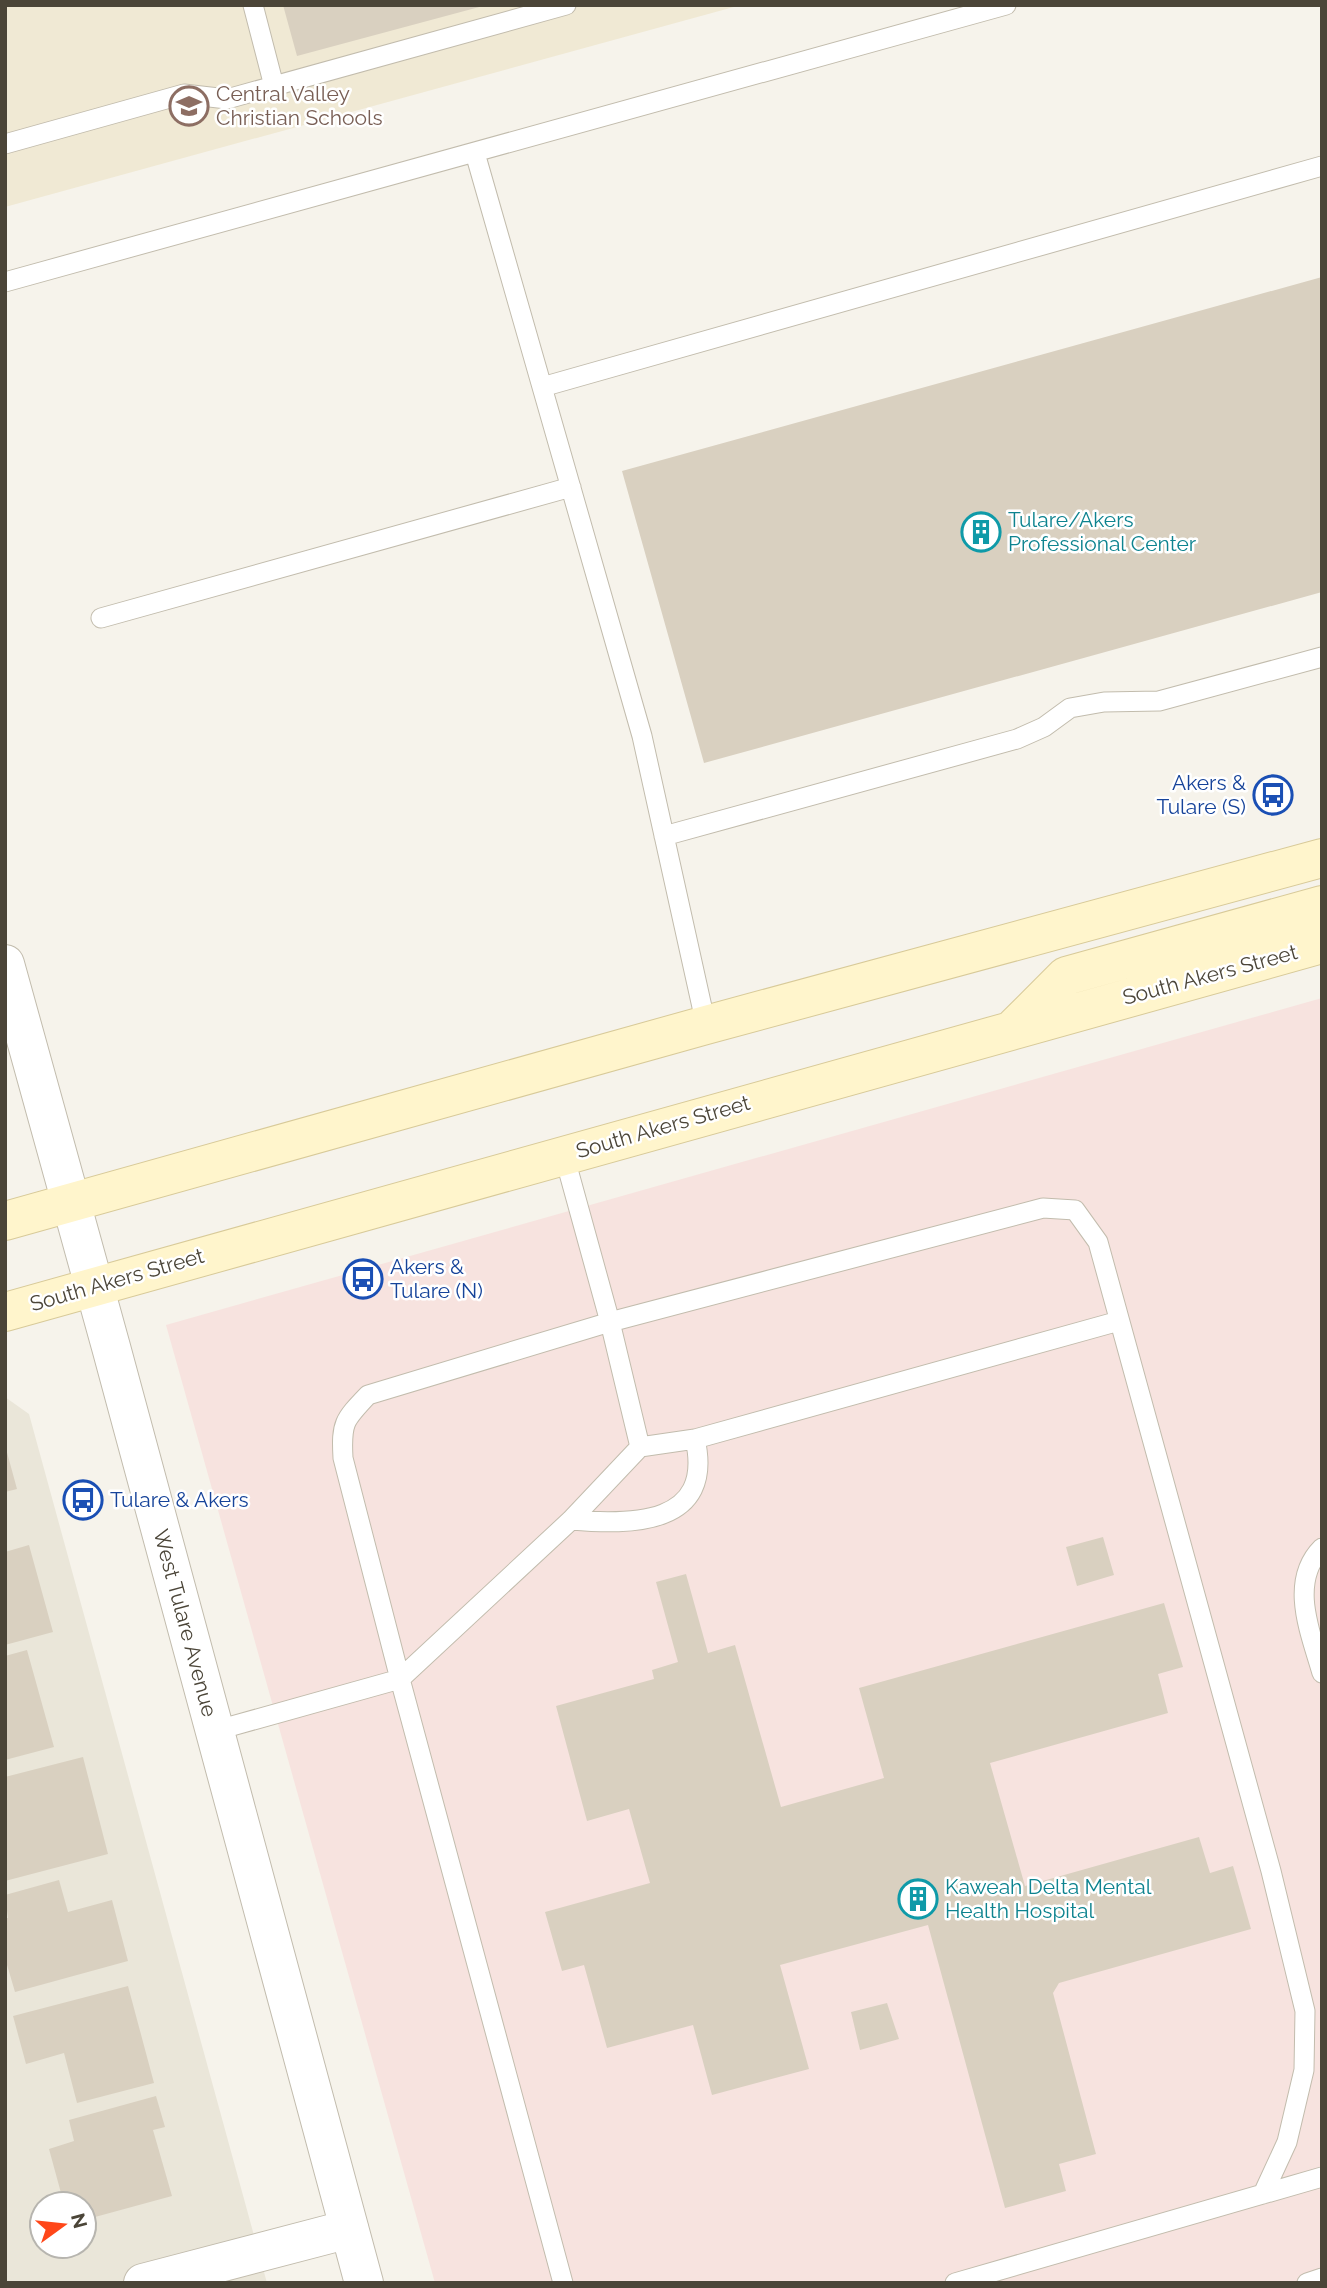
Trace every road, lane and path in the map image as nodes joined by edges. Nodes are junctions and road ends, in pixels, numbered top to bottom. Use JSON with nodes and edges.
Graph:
{"nodes":[{"id":1,"x":253,"y":5,"type":"edge"},
{"id":2,"x":566,"y":5,"type":"edge"},
{"id":3,"x":1006,"y":5,"type":"edge"},
{"id":4,"x":274,"y":86,"type":"junction"},
{"id":5,"x":5,"y":144,"type":"edge"},
{"id":6,"x":475,"y":153,"type":"junction"},
{"id":7,"x":1322,"y":166,"type":"edge"},
{"id":8,"x":5,"y":282,"type":"edge"},
{"id":9,"x":542,"y":387,"type":"junction"},
{"id":10,"x":571,"y":487,"type":"junction"},
{"id":11,"x":101,"y":618,"type":"dead end"},
{"id":12,"x":1322,"y":657,"type":"edge"},
{"id":13,"x":664,"y":836,"type":"junction"},
{"id":14,"x":1322,"y":858,"type":"edge"},
{"id":15,"x":1322,"y":905,"type":"edge"},
{"id":16,"x":1322,"y":944,"type":"edge"},
{"id":17,"x":5,"y":964,"type":"edge"},
{"id":18,"x":706,"y":1026,"type":"junction"},
{"id":19,"x":1013,"y":1029,"type":"junction"},
{"id":20,"x":564,"y":1155,"type":"junction"},
{"id":21,"x":71,"y":1203,"type":"junction"},
{"id":22,"x":5,"y":1221,"type":"edge"},
{"id":23,"x":94,"y":1286,"type":"junction"},
{"id":24,"x":5,"y":1311,"type":"edge"},
{"id":25,"x":1119,"y":1321,"type":"junction"},
{"id":26,"x":610,"y":1322,"type":"junction"},
{"id":27,"x":695,"y":1439,"type":"junction"},
{"id":28,"x":640,"y":1447,"type":"junction"},
{"id":29,"x":571,"y":1520,"type":"junction"},
{"id":30,"x":1322,"y":1548,"type":"edge"},
{"id":31,"x":1322,"y":1673,"type":"edge"},
{"id":32,"x":400,"y":1679,"type":"junction"},
{"id":33,"x":214,"y":1731,"type":"junction"},
{"id":34,"x":1322,"y":2177,"type":"edge"},
{"id":35,"x":1263,"y":2194,"type":"junction"},
{"id":36,"x":349,"y":2229,"type":"junction"},
{"id":37,"x":987,"y":2278,"type":"edge"},
{"id":38,"x":1322,"y":2278,"type":"edge"},
{"id":39,"x":143,"y":2283,"type":"edge"},
{"id":40,"x":364,"y":2283,"type":"edge"},
{"id":41,"x":563,"y":2283,"type":"edge"},
{"id":42,"x":955,"y":2283,"type":"edge"},
{"id":43,"x":1307,"y":2283,"type":"edge"}],
"edges":[{"from":1,"to":4,"type":"lane"},
{"from":2,"to":4,"type":"lane"},
{"from":3,"to":6,"type":"lane"},
{"from":4,"to":5,"type":"lane"},
{"from":6,"to":8,"type":"lane"},
{"from":6,"to":9,"type":"lane"},
{"from":7,"to":9,"type":"lane"},
{"from":9,"to":10,"type":"lane"},
{"from":10,"to":11,"type":"lane"},
{"from":10,"to":13,"type":"lane"},
{"from":12,"to":13,"type":"lane"},
{"from":13,"to":18,"type":"lane"},
{"from":14,"to":18,"type":"main road"},
{"from":15,"to":19,"type":"main road"},
{"from":16,"to":19,"type":"main road","name":"South Akers Street"},
{"from":17,"to":21,"type":"street","name":"West Tulare Avenue"},
{"from":18,"to":21,"type":"main road"},
{"from":19,"to":20,"type":"main road","name":"South Akers Street"},
{"from":20,"to":23,"type":"main road","name":"South Akers Street"},
{"from":20,"to":26,"type":"lane"},
{"from":21,"to":22,"type":"main road"},
{"from":21,"to":23,"type":"street","name":"West Tulare Avenue"},
{"from":23,"to":24,"type":"main road","name":"South Akers Street"},
{"from":23,"to":33,"type":"street","name":"West Tulare Avenue"},
{"from":25,"to":26,"type":"lane"},
{"from":25,"to":27,"type":"lane"},
{"from":25,"to":35,"type":"lane"},
{"from":26,"to":28,"type":"lane"},
{"from":26,"to":32,"type":"lane"},
{"from":27,"to":28,"type":"lane"},
{"from":27,"to":29,"type":"lane"},
{"from":28,"to":29,"type":"lane"},
{"from":29,"to":32,"type":"lane"},
{"from":30,"to":31,"type":"lane"},
{"from":32,"to":33,"type":"lane"},
{"from":32,"to":41,"type":"lane"},
{"from":33,"to":36,"type":"street","name":"West Tulare Avenue"},
{"from":34,"to":35,"type":"lane"},
{"from":35,"to":37,"type":"lane"},
{"from":36,"to":39,"type":"street"},
{"from":36,"to":40,"type":"street","name":"West Tulare Avenue"},
{"from":37,"to":42,"type":"lane"},
{"from":38,"to":43,"type":"lane"}]}
